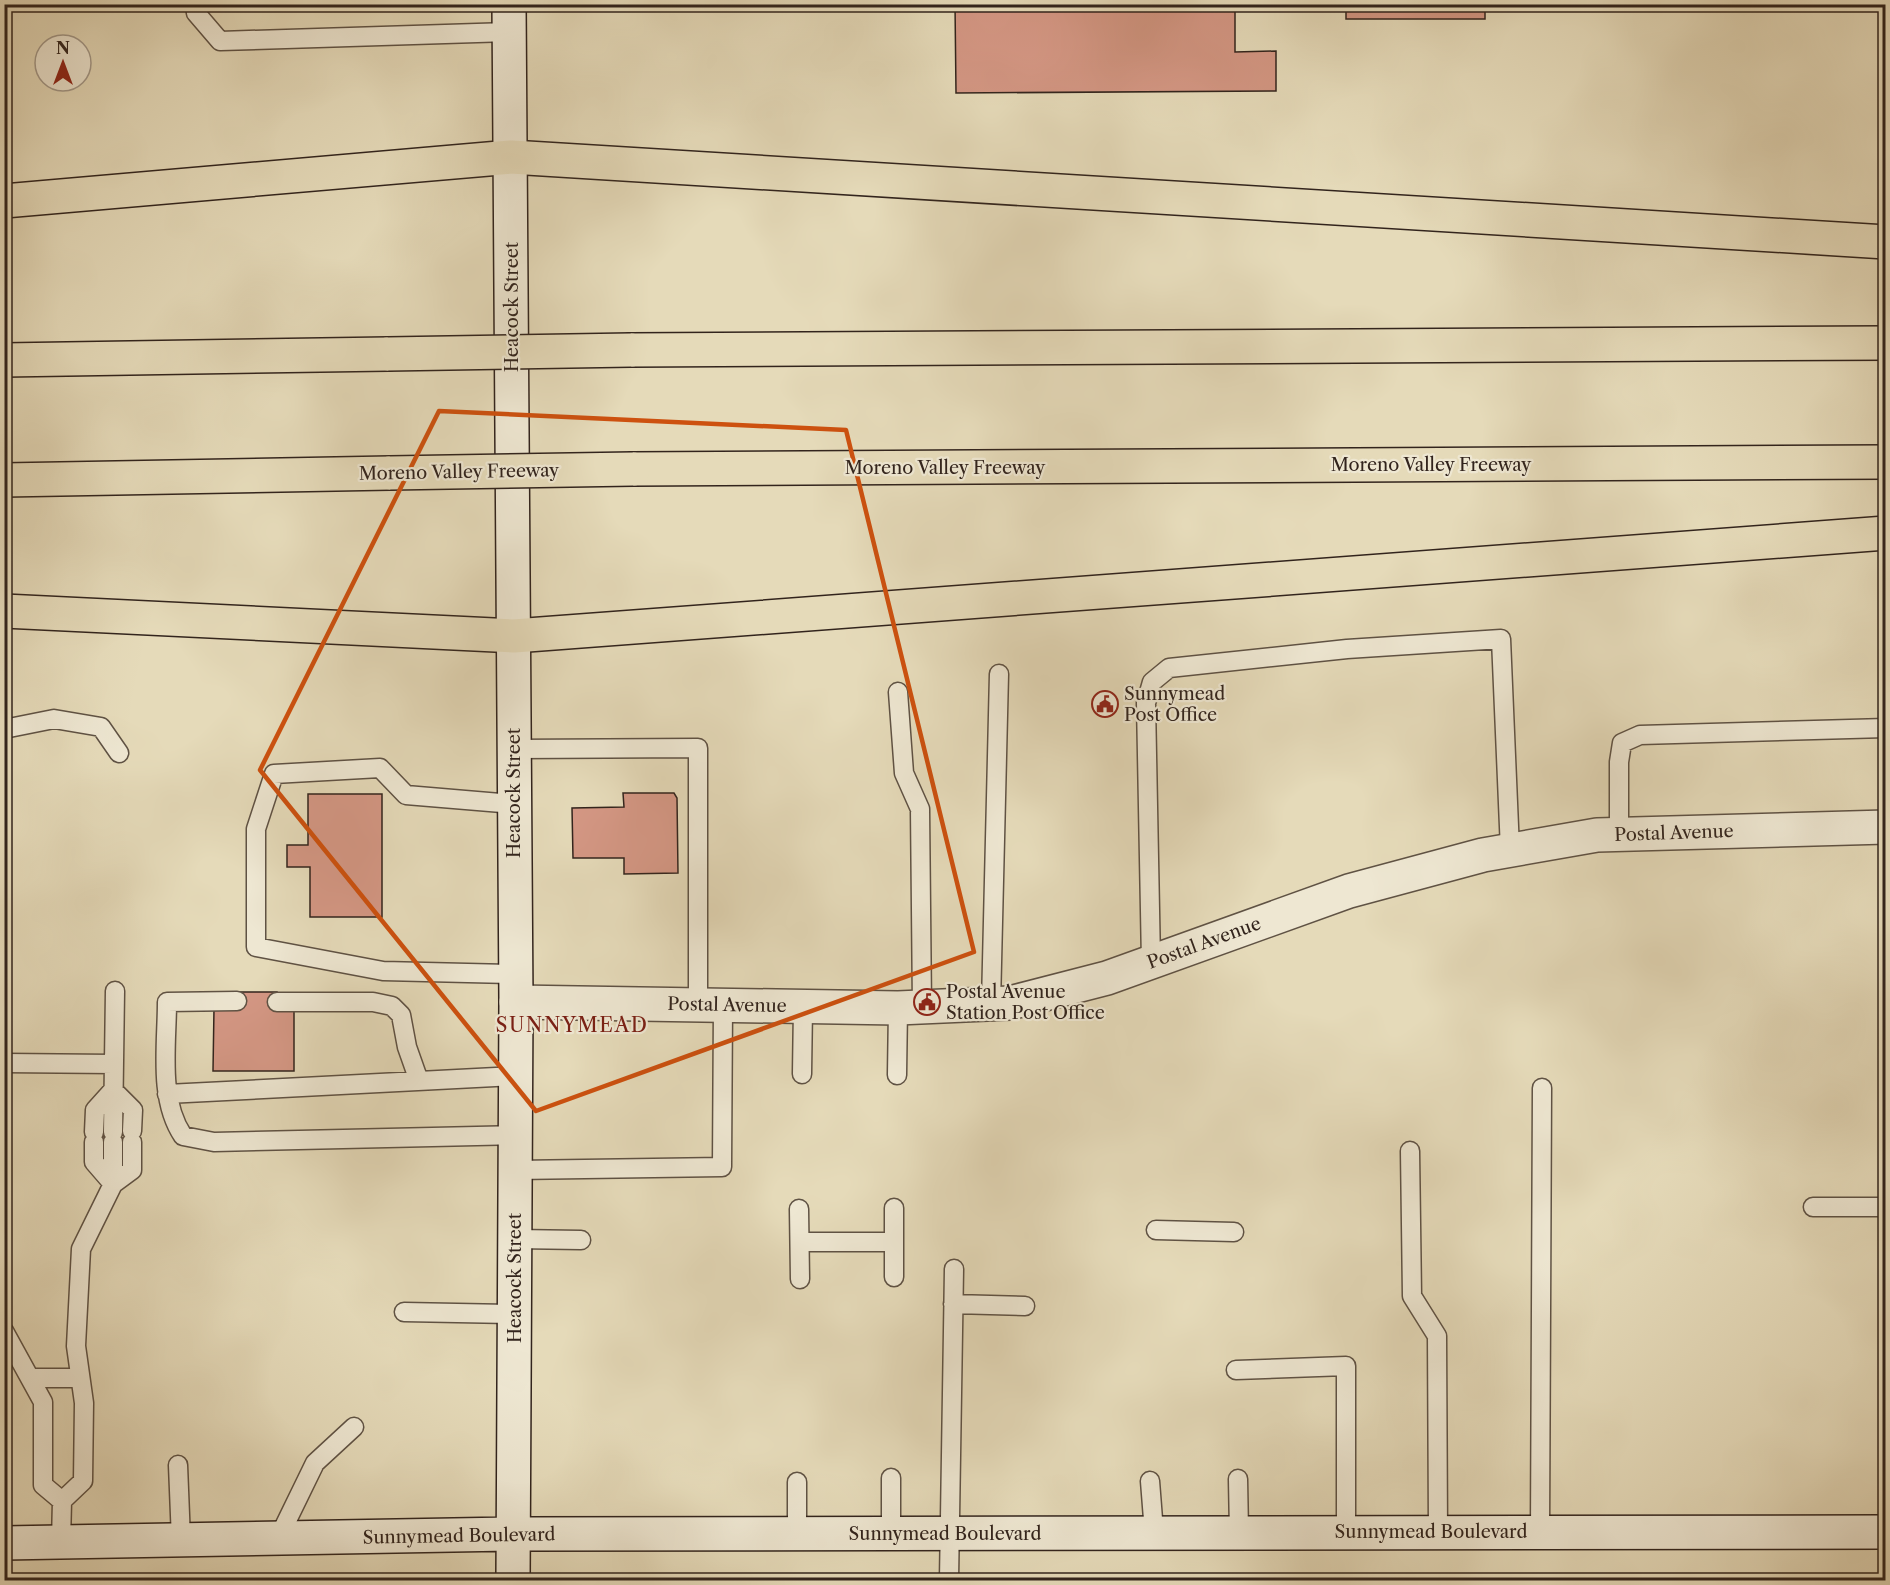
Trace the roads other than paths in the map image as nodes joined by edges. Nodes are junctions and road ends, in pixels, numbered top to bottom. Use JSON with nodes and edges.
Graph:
{"nodes":[{"id":1,"x":195,"y":4,"type":"edge"},
{"id":2,"x":509,"y":18,"type":"edge"},
{"id":3,"x":511,"y":157,"type":"junction"},
{"id":4,"x":4,"y":201,"type":"edge"},
{"id":5,"x":1886,"y":242,"type":"edge"},
{"id":6,"x":1886,"y":343,"type":"edge"},
{"id":7,"x":4,"y":360,"type":"edge"},
{"id":8,"x":1886,"y":462,"type":"edge"},
{"id":9,"x":4,"y":480,"type":"edge"},
{"id":10,"x":1886,"y":533,"type":"edge"},
{"id":11,"x":4,"y":611,"type":"edge"},
{"id":12,"x":514,"y":636,"type":"junction"},
{"id":13,"x":999,"y":674,"type":"dead end"},
{"id":14,"x":898,"y":692,"type":"dead end"},
{"id":15,"x":1886,"y":728,"type":"edge"},
{"id":16,"x":4,"y":729,"type":"edge"},
{"id":17,"x":515,"y":749,"type":"junction"},
{"id":18,"x":119,"y":753,"type":"dead end"},
{"id":19,"x":513,"y":804,"type":"junction"},
{"id":20,"x":1886,"y":827,"type":"edge"},
{"id":21,"x":1619,"y":834,"type":"junction"},
{"id":22,"x":1510,"y":850,"type":"junction"},
{"id":23,"x":1151,"y":962,"type":"junction"},
{"id":24,"x":515,"y":988,"type":"junction"},
{"id":25,"x":115,"y":991,"type":"dead end"},
{"id":26,"x":237,"y":1001,"type":"dead end"},
{"id":27,"x":277,"y":1002,"type":"dead end"},
{"id":28,"x":991,"y":1004,"type":"junction"},
{"id":29,"x":710,"y":1005,"type":"junction"},
{"id":30,"x":803,"y":1007,"type":"junction"},
{"id":31,"x":910,"y":1008,"type":"junction"},
{"id":32,"x":4,"y":1063,"type":"edge"},
{"id":33,"x":114,"y":1064,"type":"junction"},
{"id":34,"x":802,"y":1074,"type":"dead end"},
{"id":35,"x":897,"y":1075,"type":"dead end"},
{"id":36,"x":516,"y":1076,"type":"junction"},
{"id":37,"x":419,"y":1081,"type":"junction"},
{"id":38,"x":1542,"y":1088,"type":"dead end"},
{"id":39,"x":114,"y":1090,"type":"junction"},
{"id":40,"x":167,"y":1094,"type":"junction"},
{"id":41,"x":516,"y":1135,"type":"junction"},
{"id":42,"x":1410,"y":1151,"type":"dead end"},
{"id":43,"x":516,"y":1170,"type":"junction"},
{"id":44,"x":112,"y":1184,"type":"junction"},
{"id":45,"x":1813,"y":1207,"type":"dead end"},
{"id":46,"x":1886,"y":1207,"type":"edge"},
{"id":47,"x":894,"y":1208,"type":"dead end"},
{"id":48,"x":799,"y":1209,"type":"dead end"},
{"id":49,"x":1156,"y":1230,"type":"dead end"},
{"id":50,"x":1234,"y":1232,"type":"dead end"},
{"id":51,"x":516,"y":1239,"type":"junction"},
{"id":52,"x":581,"y":1240,"type":"dead end"},
{"id":53,"x":800,"y":1242,"type":"junction"},
{"id":54,"x":894,"y":1242,"type":"junction"},
{"id":55,"x":954,"y":1269,"type":"dead end"},
{"id":56,"x":894,"y":1277,"type":"dead end"},
{"id":57,"x":800,"y":1279,"type":"dead end"},
{"id":58,"x":953,"y":1304,"type":"junction"},
{"id":59,"x":1025,"y":1306,"type":"dead end"},
{"id":60,"x":404,"y":1312,"type":"dead end"},
{"id":61,"x":516,"y":1314,"type":"junction"},
{"id":62,"x":4,"y":1331,"type":"edge"},
{"id":63,"x":1236,"y":1370,"type":"dead end"},
{"id":64,"x":30,"y":1378,"type":"junction"},
{"id":65,"x":80,"y":1378,"type":"junction"},
{"id":66,"x":354,"y":1427,"type":"dead end"},
{"id":67,"x":178,"y":1464,"type":"dead end"},
{"id":68,"x":891,"y":1478,"type":"dead end"},
{"id":69,"x":1238,"y":1479,"type":"dead end"},
{"id":70,"x":1150,"y":1481,"type":"dead end"},
{"id":71,"x":797,"y":1482,"type":"dead end"},
{"id":72,"x":62,"y":1501,"type":"junction"},
{"id":73,"x":1155,"y":1532,"type":"junction"},
{"id":74,"x":1239,"y":1532,"type":"junction"},
{"id":75,"x":1346,"y":1532,"type":"junction"},
{"id":76,"x":1438,"y":1532,"type":"junction"},
{"id":77,"x":1540,"y":1532,"type":"junction"},
{"id":78,"x":1886,"y":1532,"type":"edge"},
{"id":79,"x":513,"y":1534,"type":"junction"},
{"id":80,"x":891,"y":1534,"type":"junction"},
{"id":81,"x":949,"y":1534,"type":"junction"},
{"id":82,"x":797,"y":1535,"type":"junction"},
{"id":83,"x":278,"y":1539,"type":"junction"},
{"id":84,"x":181,"y":1540,"type":"junction"},
{"id":85,"x":61,"y":1542,"type":"junction"},
{"id":86,"x":4,"y":1544,"type":"edge"},
{"id":87,"x":513,"y":1581,"type":"edge"},
{"id":88,"x":950,"y":1581,"type":"edge"}],
"edges":[{"from":1,"to":2,"type":"lane"},
{"from":2,"to":3,"type":"main road","name":"Heacock Street"},
{"from":3,"to":4,"type":"highway"},
{"from":3,"to":5,"type":"highway"},
{"from":3,"to":12,"type":"main road","name":"Heacock Street"},
{"from":6,"to":7,"type":"highway","bridge":true},
{"from":8,"to":9,"type":"highway","name":"Moreno Valley Freeway","bridge":true},
{"from":10,"to":12,"type":"highway"},
{"from":11,"to":12,"type":"highway"},
{"from":12,"to":17,"type":"main road","name":"Heacock Street"},
{"from":13,"to":28,"type":"lane"},
{"from":14,"to":31,"type":"lane"},
{"from":15,"to":21,"type":"lane"},
{"from":16,"to":18,"type":"lane"},
{"from":17,"to":19,"type":"main road","name":"Heacock Street"},
{"from":17,"to":29,"type":"lane"},
{"from":19,"to":24,"type":"main road","name":"Heacock Street"},
{"from":19,"to":24,"type":"lane"},
{"from":20,"to":21,"type":"main road","name":"Postal Avenue"},
{"from":21,"to":22,"type":"main road","name":"Postal Avenue"},
{"from":22,"to":23,"type":"main road","name":"Postal Avenue"},
{"from":22,"to":23,"type":"lane"},
{"from":23,"to":28,"type":"main road","name":"Postal Avenue"},
{"from":24,"to":29,"type":"main road","name":"Postal Avenue"},
{"from":24,"to":36,"type":"main road","name":"Heacock Street"},
{"from":25,"to":33,"type":"lane"},
{"from":26,"to":40,"type":"lane"},
{"from":27,"to":37,"type":"lane"},
{"from":28,"to":31,"type":"main road","name":"Postal Avenue"},
{"from":29,"to":30,"type":"main road","name":"Postal Avenue"},
{"from":29,"to":43,"type":"lane"},
{"from":30,"to":31,"type":"main road","name":"Postal Avenue"},
{"from":30,"to":34,"type":"lane"},
{"from":31,"to":35,"type":"lane"},
{"from":32,"to":33,"type":"lane"},
{"from":33,"to":39,"type":"lane"},
{"from":36,"to":37,"type":"lane"},
{"from":36,"to":41,"type":"main road","name":"Heacock Street"},
{"from":37,"to":40,"type":"lane"},
{"from":38,"to":77,"type":"lane"},
{"from":39,"to":44,"type":"lane"},
{"from":39,"to":44,"type":"lane"},
{"from":39,"to":44,"type":"lane"},
{"from":40,"to":41,"type":"lane"},
{"from":41,"to":43,"type":"main road","name":"Heacock Street"},
{"from":42,"to":76,"type":"lane"},
{"from":43,"to":51,"type":"main road","name":"Heacock Street"},
{"from":44,"to":65,"type":"lane"},
{"from":45,"to":46,"type":"lane"},
{"from":47,"to":54,"type":"lane"},
{"from":48,"to":53,"type":"lane"},
{"from":49,"to":50,"type":"lane"},
{"from":51,"to":52,"type":"lane"},
{"from":51,"to":61,"type":"main road","name":"Heacock Street"},
{"from":53,"to":54,"type":"lane"},
{"from":53,"to":57,"type":"lane"},
{"from":54,"to":56,"type":"lane"},
{"from":55,"to":58,"type":"lane"},
{"from":58,"to":59,"type":"lane"},
{"from":58,"to":81,"type":"lane"},
{"from":60,"to":61,"type":"lane"},
{"from":61,"to":79,"type":"main road","name":"Heacock Street"},
{"from":62,"to":64,"type":"lane"},
{"from":63,"to":75,"type":"lane"},
{"from":64,"to":65,"type":"lane"},
{"from":64,"to":72,"type":"lane"},
{"from":65,"to":72,"type":"lane"},
{"from":66,"to":83,"type":"lane"},
{"from":67,"to":84,"type":"lane"},
{"from":68,"to":80,"type":"lane"},
{"from":69,"to":74,"type":"lane"},
{"from":70,"to":73,"type":"lane"},
{"from":71,"to":82,"type":"lane"},
{"from":72,"to":85,"type":"lane"},
{"from":73,"to":74,"type":"main road","name":"Sunnymead Boulevard"},
{"from":73,"to":81,"type":"main road","name":"Sunnymead Boulevard"},
{"from":74,"to":75,"type":"main road","name":"Sunnymead Boulevard"},
{"from":75,"to":76,"type":"main road","name":"Sunnymead Boulevard"},
{"from":76,"to":77,"type":"main road","name":"Sunnymead Boulevard"},
{"from":77,"to":78,"type":"main road","name":"Sunnymead Boulevard"},
{"from":79,"to":82,"type":"main road","name":"Sunnymead Boulevard"},
{"from":79,"to":83,"type":"main road","name":"Sunnymead Boulevard"},
{"from":79,"to":87,"type":"main road","name":"Heacock Street"},
{"from":80,"to":81,"type":"main road","name":"Sunnymead Boulevard"},
{"from":80,"to":82,"type":"main road","name":"Sunnymead Boulevard"},
{"from":81,"to":88,"type":"lane"},
{"from":83,"to":84,"type":"main road","name":"Sunnymead Boulevard"},
{"from":84,"to":85,"type":"main road","name":"Sunnymead Boulevard"},
{"from":85,"to":86,"type":"main road","name":"Sunnymead Boulevard"}]}
